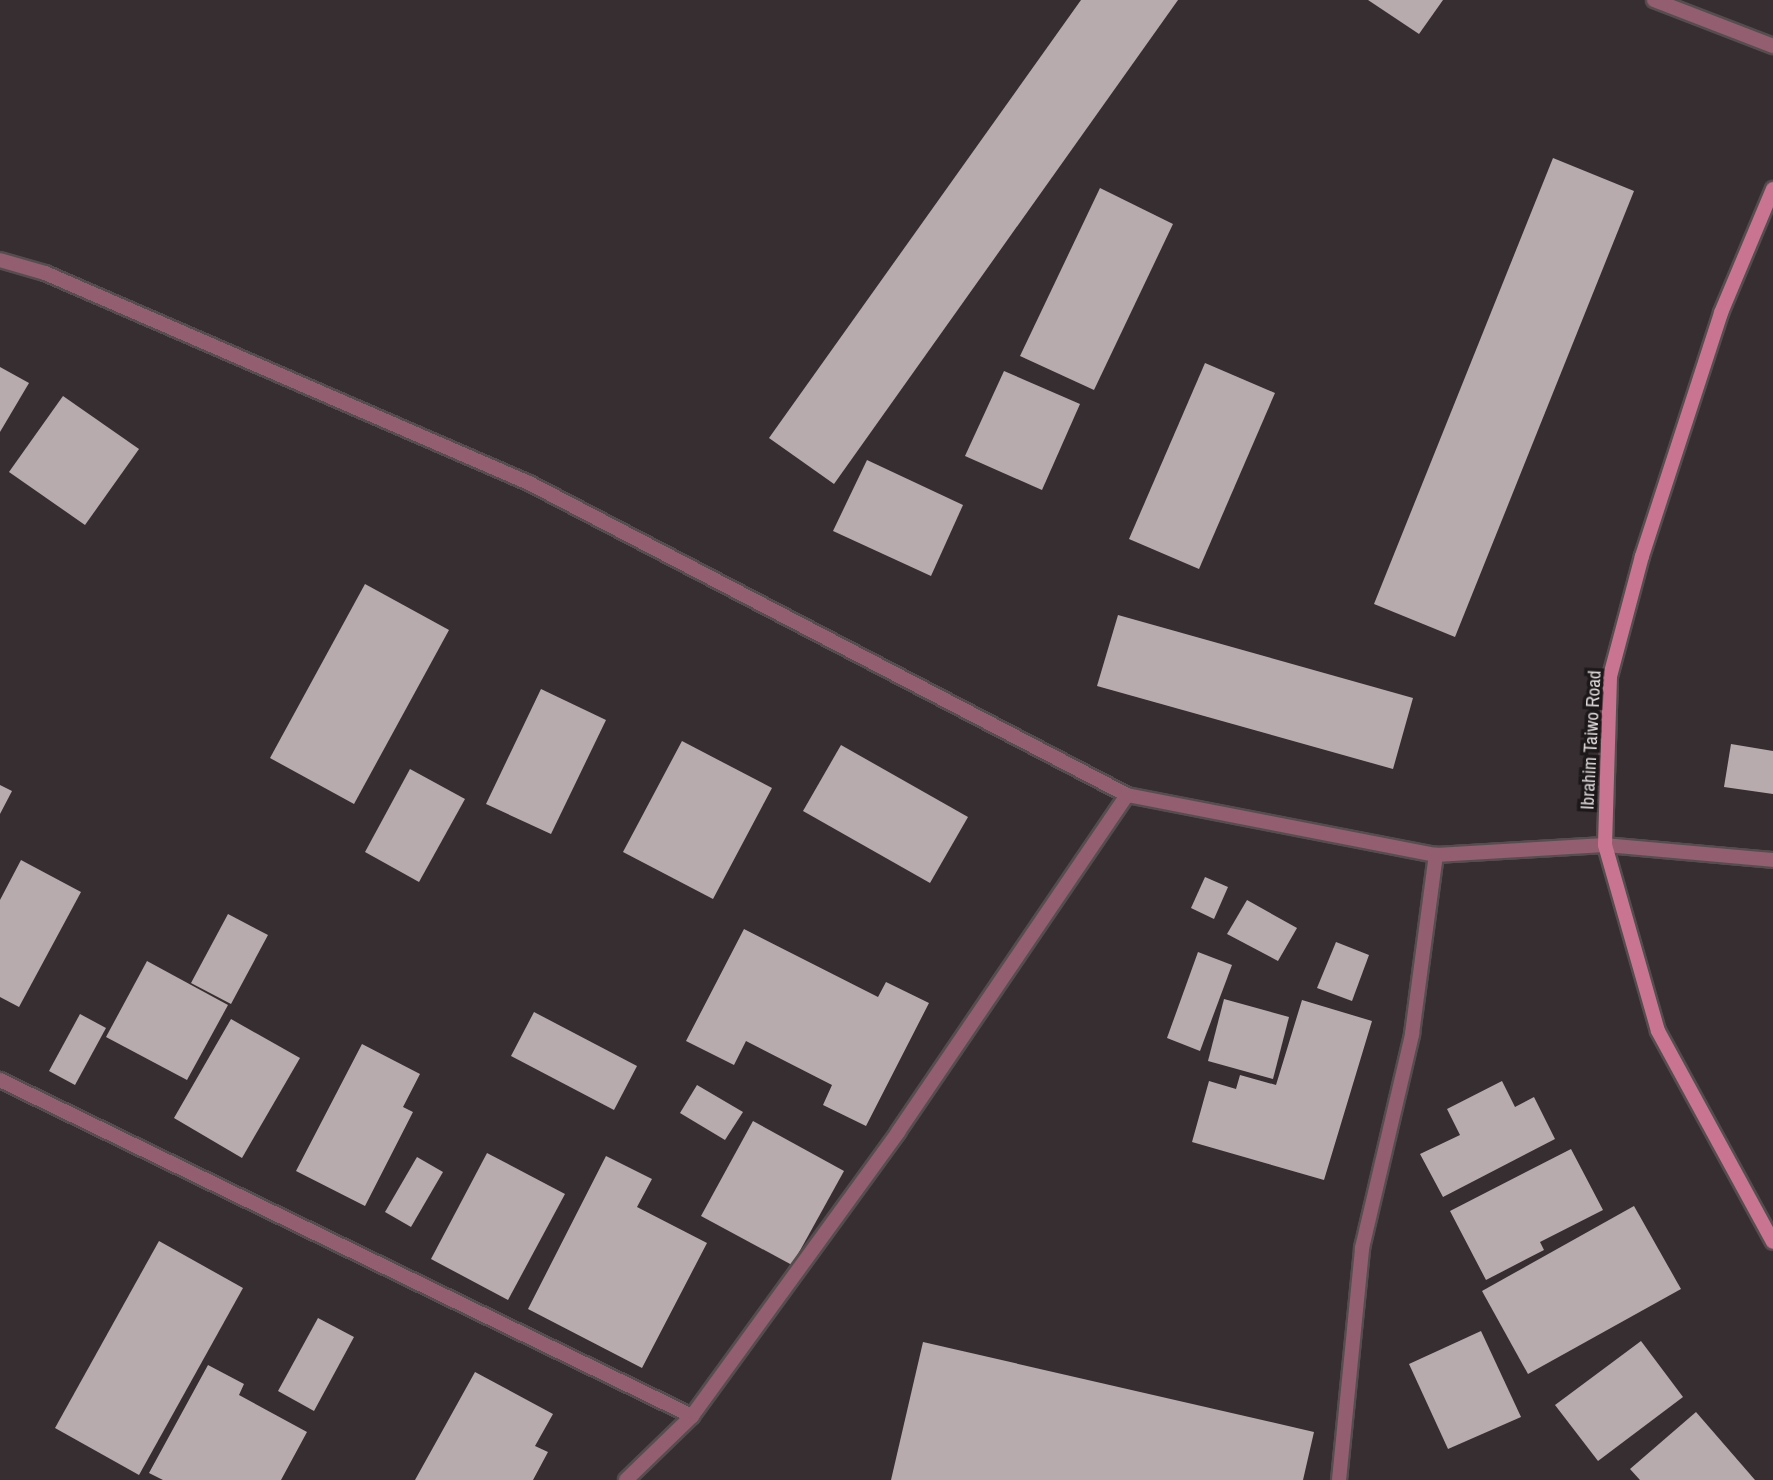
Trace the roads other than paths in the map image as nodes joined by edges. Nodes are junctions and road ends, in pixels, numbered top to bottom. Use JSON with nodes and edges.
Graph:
{"nodes":[{"id":1,"x":1654,"y":0,"type":"edge"},
{"id":2,"x":1773,"y":46,"type":"edge"},
{"id":3,"x":1773,"y":189,"type":"edge"},
{"id":4,"x":0,"y":260,"type":"edge"},
{"id":5,"x":1127,"y":795,"type":"junction"},
{"id":6,"x":1605,"y":845,"type":"junction"},
{"id":7,"x":1436,"y":855,"type":"junction"},
{"id":8,"x":1773,"y":860,"type":"edge"},
{"id":9,"x":0,"y":1080,"type":"edge"},
{"id":10,"x":1773,"y":1242,"type":"edge"},
{"id":11,"x":692,"y":1416,"type":"junction"},
{"id":12,"x":626,"y":1480,"type":"edge"},
{"id":13,"x":1339,"y":1480,"type":"edge"}],
"edges":[{"from":1,"to":2,"type":"street"},
{"from":3,"to":6,"type":"main road","name":"Ibrahim Taiwo Road"},
{"from":4,"to":5,"type":"street"},
{"from":5,"to":7,"type":"street"},
{"from":5,"to":11,"type":"street"},
{"from":6,"to":7,"type":"street"},
{"from":6,"to":8,"type":"street"},
{"from":6,"to":10,"type":"main road","name":"Ibrahim Taiwo Road"},
{"from":7,"to":13,"type":"street"},
{"from":9,"to":11,"type":"street"},
{"from":11,"to":12,"type":"street"}]}
